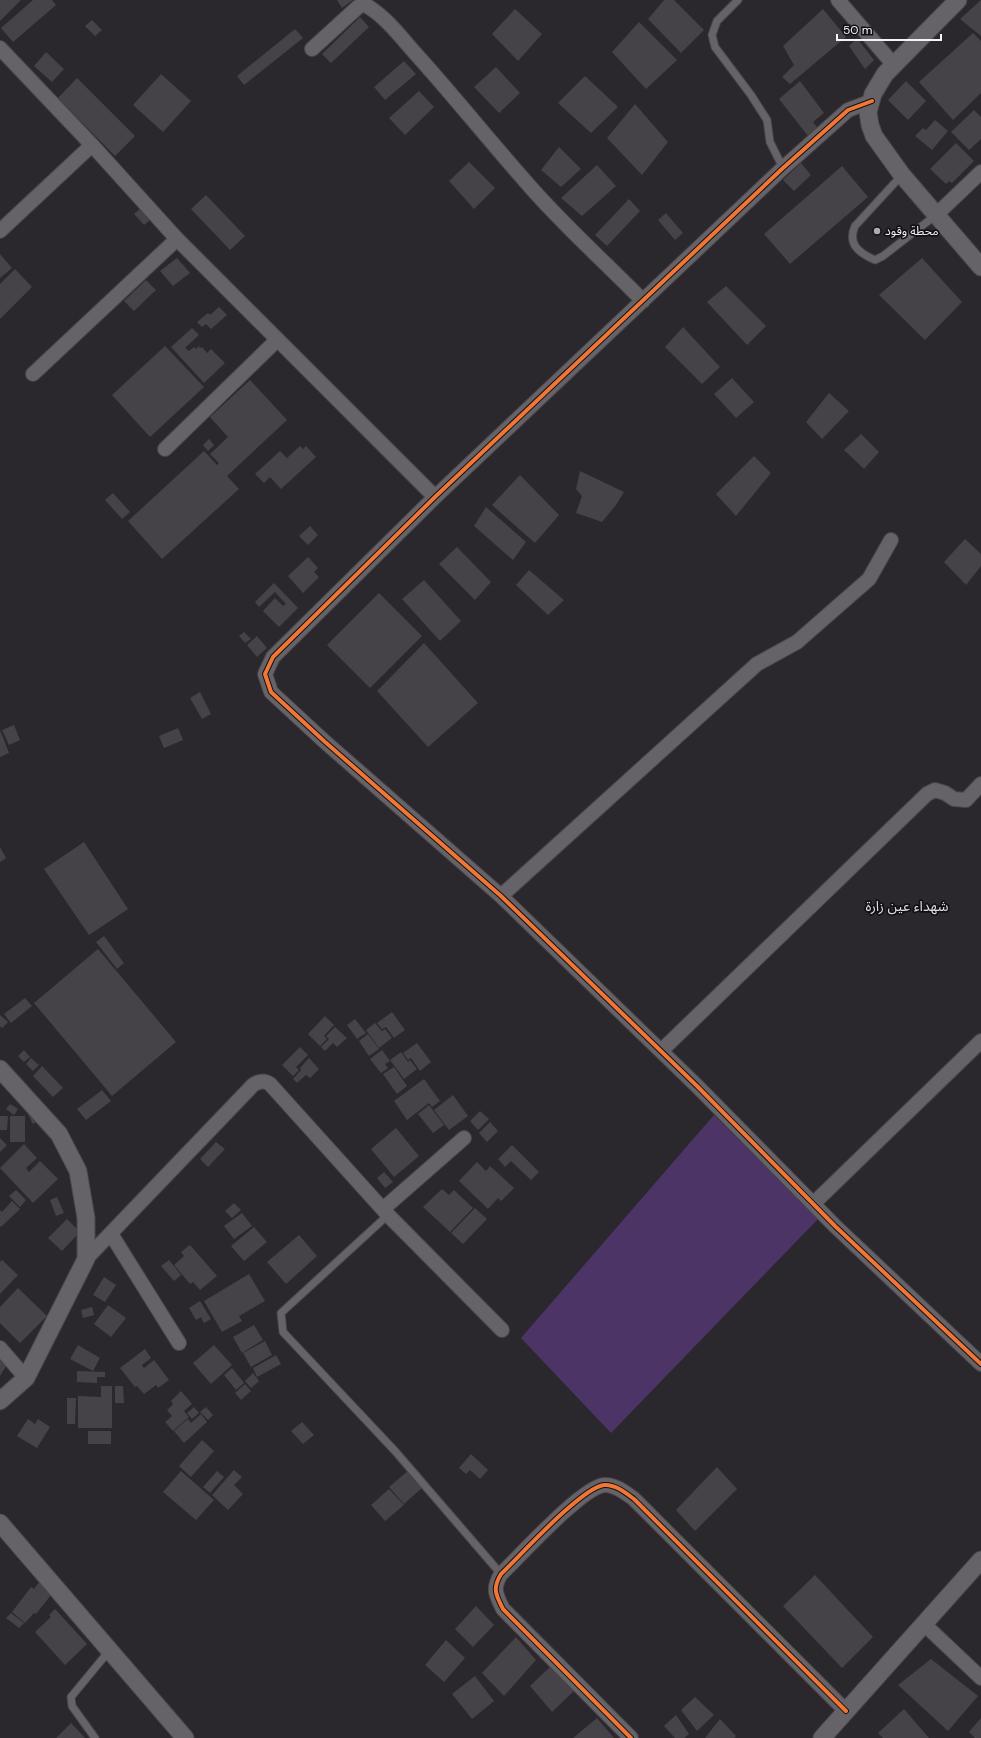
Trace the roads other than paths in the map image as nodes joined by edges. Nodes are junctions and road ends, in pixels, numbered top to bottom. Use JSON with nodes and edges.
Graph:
{"nodes":[{"id":1,"x":738,"y":0,"type":"edge"},
{"id":2,"x":838,"y":0,"type":"edge"},
{"id":3,"x":958,"y":0,"type":"edge"},
{"id":4,"x":0,"y":48,"type":"edge"},
{"id":5,"x":312,"y":49,"type":"dead end"},
{"id":6,"x":893,"y":64,"type":"junction"},
{"id":7,"x":872,"y":101,"type":"junction"},
{"id":8,"x":92,"y":145,"type":"junction"},
{"id":9,"x":783,"y":168,"type":"junction"},
{"id":10,"x":981,"y":172,"type":"edge"},
{"id":11,"x":902,"y":175,"type":"junction"},
{"id":12,"x":936,"y":215,"type":"junction"},
{"id":13,"x":0,"y":230,"type":"edge"},
{"id":14,"x":176,"y":239,"type":"junction"},
{"id":15,"x":981,"y":267,"type":"edge"},
{"id":16,"x":643,"y":301,"type":"junction"},
{"id":17,"x":277,"y":340,"type":"junction"},
{"id":18,"x":33,"y":374,"type":"dead end"},
{"id":19,"x":165,"y":449,"type":"dead end"},
{"id":20,"x":435,"y":497,"type":"junction"},
{"id":21,"x":891,"y":540,"type":"dead end"},
{"id":22,"x":981,"y":784,"type":"edge"},
{"id":23,"x":501,"y":896,"type":"junction"},
{"id":24,"x":981,"y":1041,"type":"edge"},
{"id":25,"x":661,"y":1051,"type":"junction"},
{"id":26,"x":0,"y":1069,"type":"edge"},
{"id":27,"x":464,"y":1138,"type":"dead end"},
{"id":28,"x":813,"y":1204,"type":"junction"},
{"id":29,"x":385,"y":1212,"type":"junction"},
{"id":30,"x":111,"y":1234,"type":"junction"},
{"id":31,"x":86,"y":1259,"type":"junction"},
{"id":32,"x":502,"y":1330,"type":"dead end"},
{"id":33,"x":179,"y":1343,"type":"dead end"},
{"id":34,"x":0,"y":1348,"type":"edge"},
{"id":35,"x":981,"y":1364,"type":"edge"},
{"id":36,"x":26,"y":1378,"type":"junction"},
{"id":37,"x":0,"y":1401,"type":"edge"},
{"id":38,"x":0,"y":1523,"type":"edge"},
{"id":39,"x":981,"y":1560,"type":"edge"},
{"id":40,"x":502,"y":1574,"type":"junction"},
{"id":41,"x":924,"y":1624,"type":"junction"},
{"id":42,"x":109,"y":1651,"type":"junction"},
{"id":43,"x":981,"y":1678,"type":"edge"},
{"id":44,"x":846,"y":1711,"type":"junction"},
{"id":45,"x":96,"y":1738,"type":"edge"},
{"id":46,"x":185,"y":1738,"type":"edge"},
{"id":47,"x":631,"y":1738,"type":"edge"},
{"id":48,"x":822,"y":1738,"type":"edge"}],
"edges":[{"from":1,"to":9,"type":"lane"},
{"from":2,"to":6,"type":"street"},
{"from":3,"to":6,"type":"street"},
{"from":4,"to":8,"type":"street"},
{"from":5,"to":16,"type":"street"},
{"from":6,"to":7,"type":"street"},
{"from":7,"to":9,"type":"street"},
{"from":7,"to":11,"type":"street"},
{"from":8,"to":13,"type":"street"},
{"from":8,"to":14,"type":"street"},
{"from":9,"to":16,"type":"street"},
{"from":10,"to":12,"type":"street"},
{"from":11,"to":12,"type":"street"},
{"from":11,"to":12,"type":"lane"},
{"from":12,"to":15,"type":"street"},
{"from":14,"to":17,"type":"street"},
{"from":14,"to":18,"type":"street"},
{"from":16,"to":20,"type":"street"},
{"from":17,"to":19,"type":"street"},
{"from":17,"to":20,"type":"street"},
{"from":20,"to":23,"type":"street"},
{"from":21,"to":23,"type":"street"},
{"from":22,"to":25,"type":"street"},
{"from":23,"to":25,"type":"street"},
{"from":24,"to":28,"type":"street"},
{"from":25,"to":28,"type":"street"},
{"from":26,"to":31,"type":"street"},
{"from":27,"to":29,"type":"street"},
{"from":28,"to":35,"type":"street"},
{"from":29,"to":30,"type":"street"},
{"from":29,"to":32,"type":"street"},
{"from":29,"to":40,"type":"lane"},
{"from":30,"to":31,"type":"street"},
{"from":30,"to":33,"type":"street"},
{"from":31,"to":36,"type":"street"},
{"from":34,"to":36,"type":"street"},
{"from":36,"to":37,"type":"street"},
{"from":38,"to":42,"type":"street"},
{"from":39,"to":41,"type":"street"},
{"from":40,"to":44,"type":"street"},
{"from":40,"to":47,"type":"street"},
{"from":41,"to":43,"type":"street"},
{"from":41,"to":44,"type":"street"},
{"from":42,"to":45,"type":"lane"},
{"from":42,"to":46,"type":"street"},
{"from":44,"to":48,"type":"street"}]}
